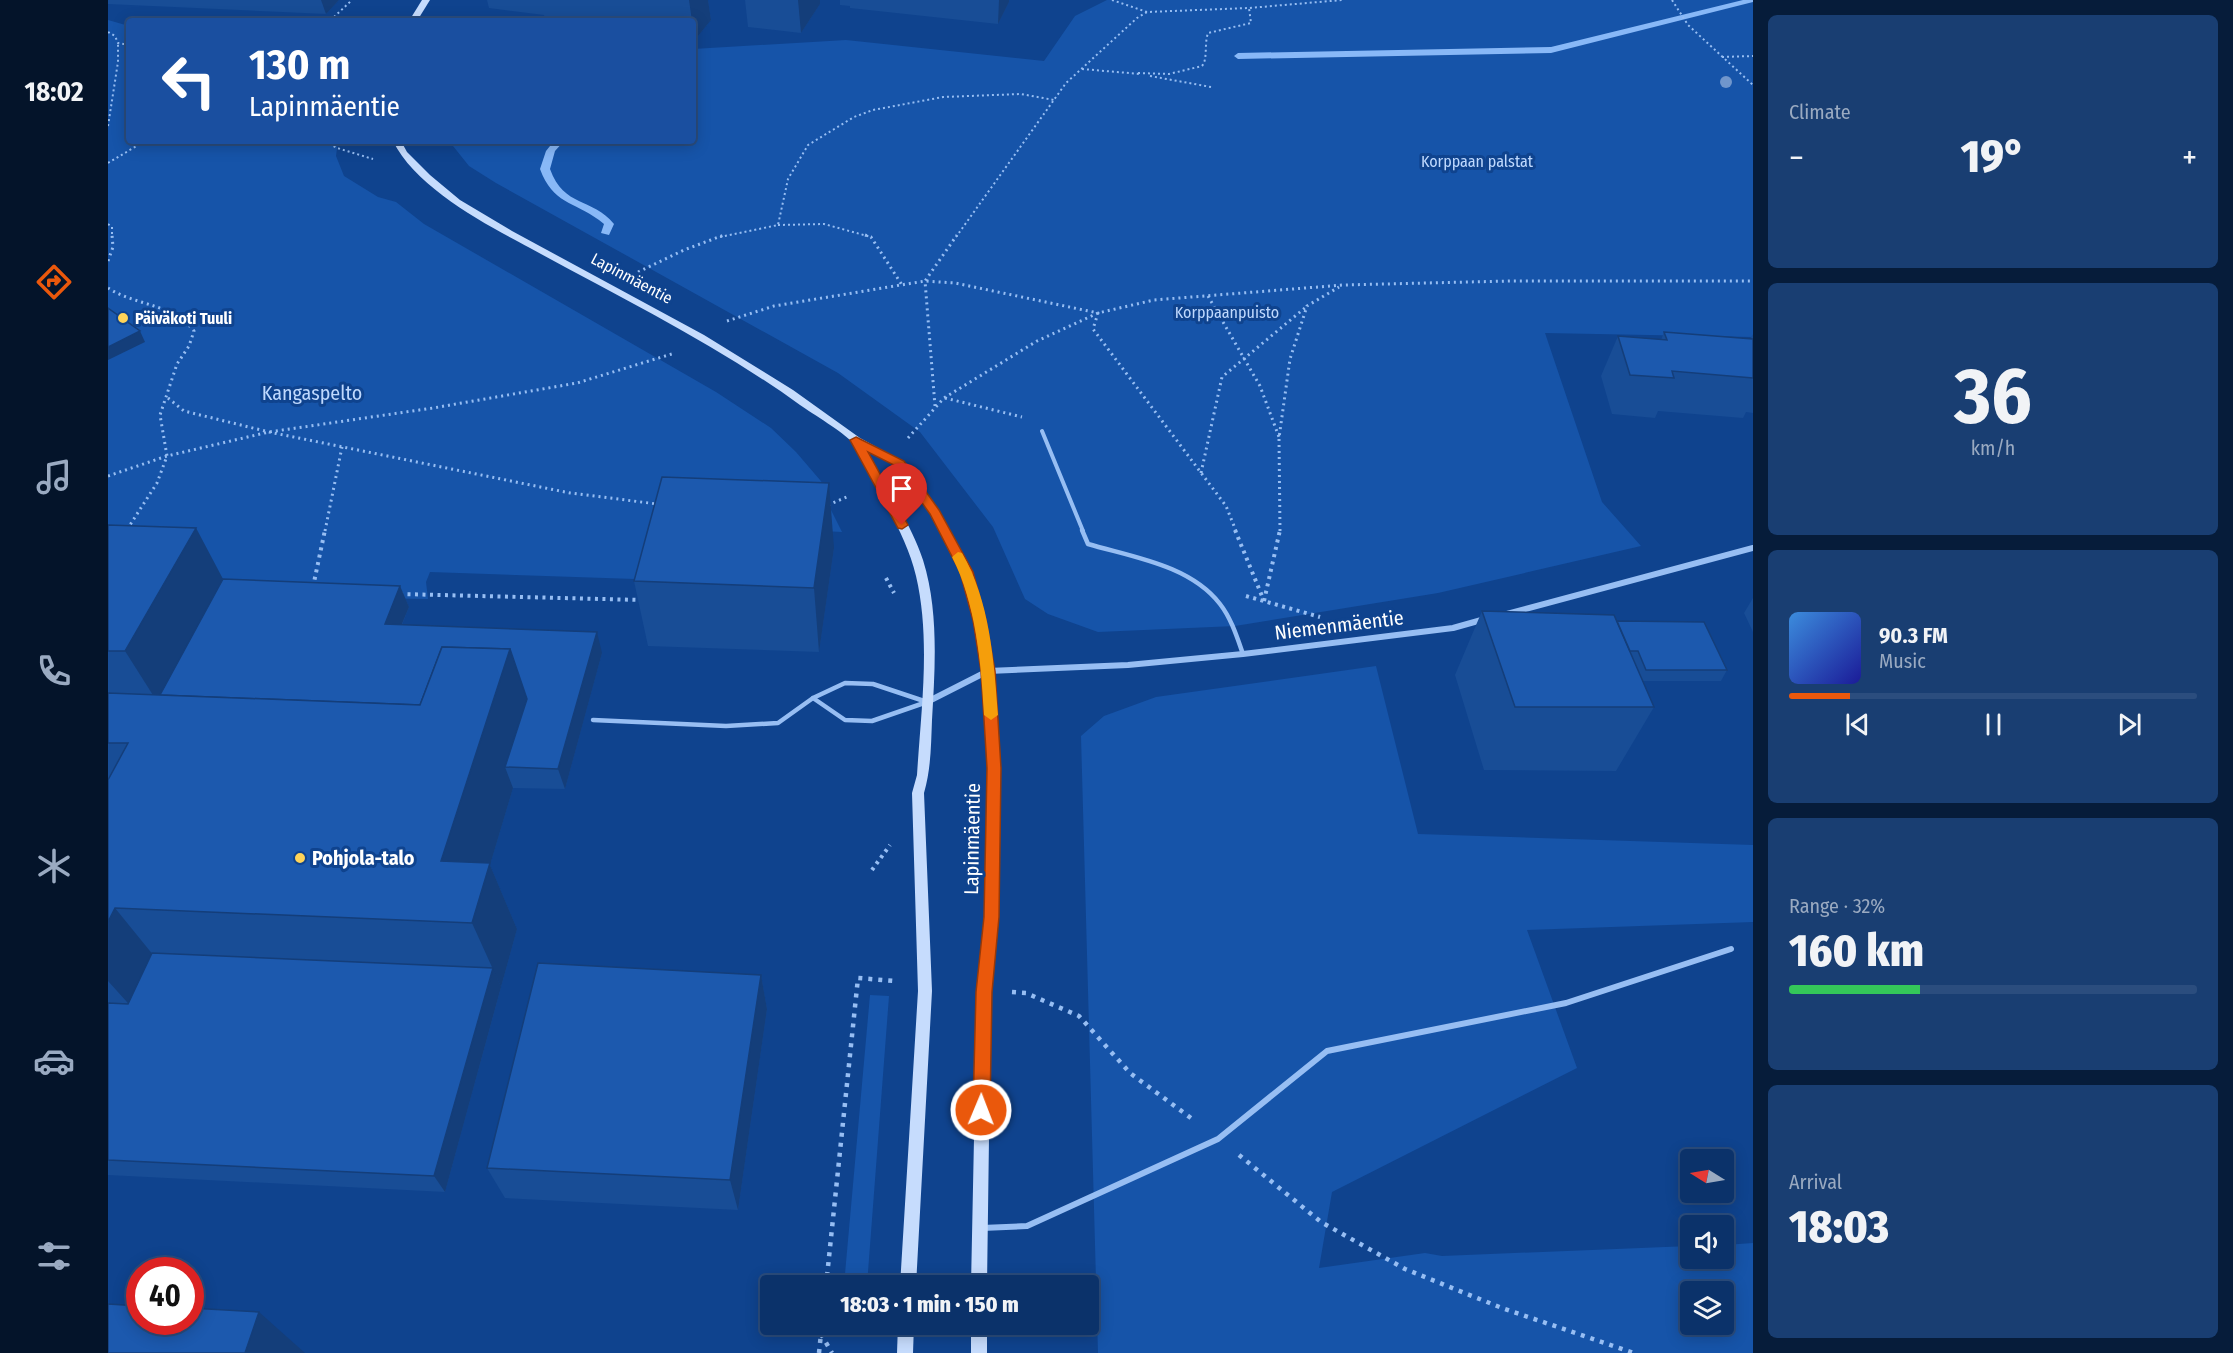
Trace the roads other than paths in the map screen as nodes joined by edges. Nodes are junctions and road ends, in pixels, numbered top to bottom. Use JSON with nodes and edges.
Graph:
{"nodes":[{"id":1,"x":426,"y":0,"type":"edge"},
{"id":2,"x":415,"y":18,"type":"edge"},
{"id":3,"x":399,"y":144,"type":"edge"},
{"id":4,"x":1042,"y":430,"type":"road end"},
{"id":5,"x":856,"y":440,"type":"junction"},
{"id":6,"x":1753,"y":548,"type":"edge"},
{"id":7,"x":1243,"y":654,"type":"junction"},
{"id":8,"x":988,"y":671,"type":"junction"},
{"id":9,"x":813,"y":698,"type":"junction"},
{"id":10,"x":927,"y":702,"type":"junction"},
{"id":11,"x":593,"y":720,"type":"dead end"},
{"id":12,"x":1731,"y":949,"type":"dead end"},
{"id":13,"x":979,"y":1228,"type":"junction"},
{"id":14,"x":909,"y":1275,"type":"edge"},
{"id":15,"x":979,"y":1275,"type":"edge"},
{"id":16,"x":905,"y":1335,"type":"edge"},
{"id":17,"x":979,"y":1335,"type":"edge"},
{"id":18,"x":904,"y":1353,"type":"edge"},
{"id":19,"x":979,"y":1353,"type":"edge"}],
"edges":[{"from":1,"to":2,"type":"street"},
{"from":3,"to":5,"type":"street","name":"Lapinmäentie"},
{"from":4,"to":7,"type":"lane"},
{"from":5,"to":8,"type":"street","name":"Lapinmäentie"},
{"from":5,"to":10,"type":"street","name":"Lapinmäentie"},
{"from":6,"to":7,"type":"street","name":"Niemenmäentie"},
{"from":7,"to":8,"type":"street","name":"Niemenmäentie"},
{"from":8,"to":10,"type":"street","name":"Niemenmäentie"},
{"from":8,"to":13,"type":"street","name":"Lapinmäentie"},
{"from":9,"to":10,"type":"lane"},
{"from":9,"to":10,"type":"lane"},
{"from":9,"to":11,"type":"lane"},
{"from":10,"to":14,"type":"street","name":"Lapinmäentie"},
{"from":12,"to":13,"type":"lane"},
{"from":13,"to":15,"type":"street","name":"Lapinmäentie"},
{"from":16,"to":18,"type":"street"},
{"from":17,"to":19,"type":"street"}]}
